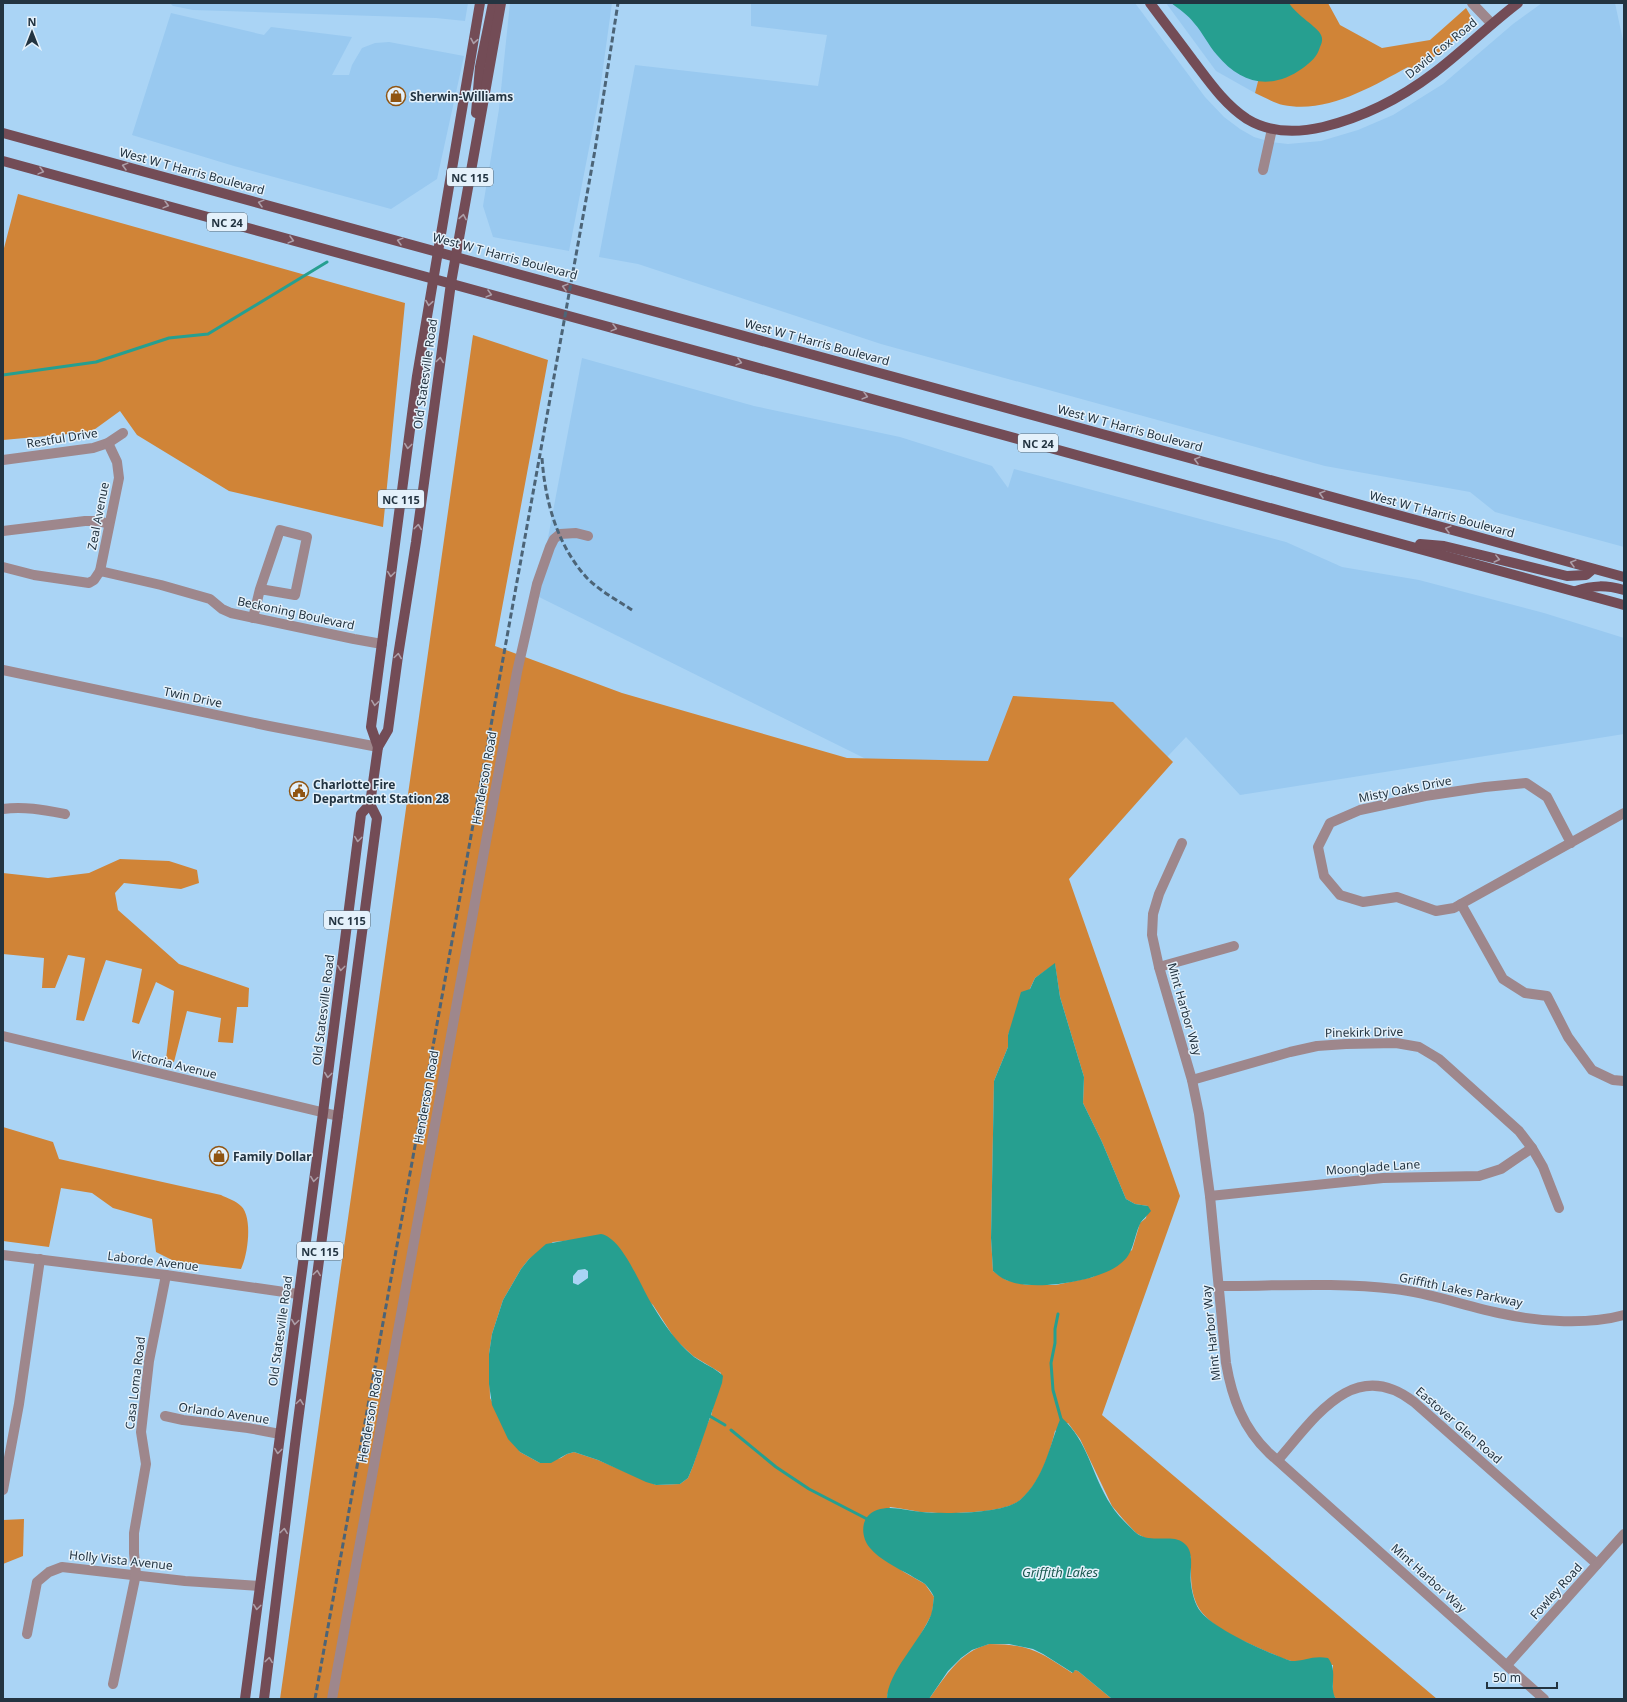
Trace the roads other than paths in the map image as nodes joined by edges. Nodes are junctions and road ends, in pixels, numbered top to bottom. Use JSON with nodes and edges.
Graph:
{"nodes":[{"id":1,"x":480,"y":3,"type":"edge"},
{"id":2,"x":493,"y":3,"type":"edge"},
{"id":3,"x":501,"y":3,"type":"edge"},
{"id":4,"x":1150,"y":3,"type":"edge"},
{"id":5,"x":1472,"y":3,"type":"edge"},
{"id":6,"x":1518,"y":3,"type":"edge"},
{"id":7,"x":1492,"y":24,"type":"junction"},
{"id":8,"x":1272,"y":129,"type":"junction"},
{"id":9,"x":3,"y":133,"type":"edge"},
{"id":10,"x":477,"y":138,"type":"junction"},
{"id":11,"x":3,"y":161,"type":"edge"},
{"id":12,"x":1263,"y":170,"type":"dead end"},
{"id":13,"x":437,"y":251,"type":"junction"},
{"id":14,"x":456,"y":256,"type":"junction"},
{"id":15,"x":433,"y":279,"type":"junction"},
{"id":16,"x":451,"y":283,"type":"junction"},
{"id":17,"x":123,"y":434,"type":"dead end"},
{"id":18,"x":108,"y":443,"type":"junction"},
{"id":19,"x":3,"y":460,"type":"edge"},
{"id":20,"x":109,"y":524,"type":"junction"},
{"id":21,"x":3,"y":530,"type":"edge"},
{"id":22,"x":588,"y":536,"type":"dead end"},
{"id":23,"x":1390,"y":541,"type":"junction"},
{"id":24,"x":3,"y":567,"type":"edge"},
{"id":25,"x":1593,"y":569,"type":"junction"},
{"id":26,"x":100,"y":571,"type":"junction"},
{"id":27,"x":1624,"y":577,"type":"edge"},
{"id":28,"x":260,"y":589,"type":"junction"},
{"id":29,"x":1624,"y":590,"type":"edge"},
{"id":30,"x":1576,"y":591,"type":"junction"},
{"id":31,"x":1624,"y":605,"type":"edge"},
{"id":32,"x":253,"y":618,"type":"junction"},
{"id":33,"x":382,"y":644,"type":"junction"},
{"id":34,"x":3,"y":670,"type":"edge"},
{"id":35,"x":378,"y":747,"type":"junction"},
{"id":36,"x":370,"y":804,"type":"junction"},
{"id":37,"x":3,"y":809,"type":"edge"},
{"id":38,"x":1624,"y":813,"type":"edge"},
{"id":39,"x":65,"y":814,"type":"dead end"},
{"id":40,"x":1571,"y":842,"type":"junction"},
{"id":41,"x":1182,"y":843,"type":"dead end"},
{"id":42,"x":1461,"y":904,"type":"junction"},
{"id":43,"x":1234,"y":946,"type":"dead end"},
{"id":44,"x":1159,"y":967,"type":"junction"},
{"id":45,"x":3,"y":1036,"type":"edge"},
{"id":46,"x":1192,"y":1080,"type":"junction"},
{"id":47,"x":1624,"y":1081,"type":"edge"},
{"id":48,"x":324,"y":1113,"type":"junction"},
{"id":49,"x":338,"y":1116,"type":"junction"},
{"id":50,"x":1532,"y":1148,"type":"junction"},
{"id":51,"x":1210,"y":1196,"type":"junction"},
{"id":52,"x":1559,"y":1208,"type":"dead end"},
{"id":53,"x":3,"y":1255,"type":"edge"},
{"id":54,"x":40,"y":1260,"type":"junction"},
{"id":55,"x":166,"y":1275,"type":"junction"},
{"id":56,"x":1219,"y":1286,"type":"junction"},
{"id":57,"x":298,"y":1294,"type":"junction"},
{"id":58,"x":1624,"y":1315,"type":"edge"},
{"id":59,"x":165,"y":1416,"type":"dead end"},
{"id":60,"x":280,"y":1434,"type":"junction"},
{"id":61,"x":1278,"y":1460,"type":"junction"},
{"id":62,"x":3,"y":1490,"type":"edge"},
{"id":63,"x":1624,"y":1534,"type":"edge"},
{"id":64,"x":1597,"y":1564,"type":"junction"},
{"id":65,"x":136,"y":1574,"type":"junction"},
{"id":66,"x":260,"y":1586,"type":"junction"},
{"id":67,"x":27,"y":1634,"type":"dead end"},
{"id":68,"x":1507,"y":1665,"type":"junction"},
{"id":69,"x":113,"y":1684,"type":"dead end"},
{"id":70,"x":245,"y":1699,"type":"edge"},
{"id":71,"x":264,"y":1699,"type":"edge"},
{"id":72,"x":332,"y":1699,"type":"edge"},
{"id":73,"x":1544,"y":1699,"type":"edge"}],
"edges":[{"from":1,"to":13,"type":"main road","name":"Old Statesville Road","number":"NC 115","one_way":true},
{"from":2,"to":10,"type":"main road"},
{"from":3,"to":10,"type":"main road","name":"Old Statesville Road","number":"NC 115"},
{"from":4,"to":8,"type":"main road","name":"David Cox Road"},
{"from":5,"to":7,"type":"street"},
{"from":6,"to":7,"type":"main road","name":"David Cox Road"},
{"from":7,"to":8,"type":"main road","name":"David Cox Road"},
{"from":8,"to":12,"type":"street"},
{"from":13,"to":9,"type":"main road","name":"West W T Harris Boulevard","number":"NC 24","one_way":true},
{"from":14,"to":10,"type":"main road","name":"Old Statesville Road","number":"NC 115","one_way":true},
{"from":11,"to":15,"type":"main road","number":"NC 24","one_way":true},
{"from":13,"to":14,"type":"main road","name":"West W T Harris Boulevard","number":"NC 24"},
{"from":13,"to":15,"type":"main road","name":"Old Statesville Road","number":"NC 115"},
{"from":14,"to":16,"type":"main road","name":"Old Statesville Road","number":"NC 115"},
{"from":25,"to":14,"type":"main road","name":"West W T Harris Boulevard","number":"NC 24","one_way":true},
{"from":15,"to":16,"type":"main road","number":"NC 24"},
{"from":15,"to":33,"type":"main road","name":"Old Statesville Road","number":"NC 115","one_way":true},
{"from":16,"to":23,"type":"main road","number":"NC 24","one_way":true},
{"from":35,"to":16,"type":"main road","name":"Old Statesville Road","number":"NC 115","one_way":true},
{"from":17,"to":18,"type":"street","name":"Restful Drive"},
{"from":18,"to":19,"type":"street","name":"Restful Drive"},
{"from":18,"to":20,"type":"street","name":"Zeal Avenue"},
{"from":20,"to":21,"type":"street"},
{"from":20,"to":26,"type":"street","name":"Zeal Avenue"},
{"from":22,"to":72,"type":"street","name":"Henderson Road"},
{"from":23,"to":25,"type":"main road","one_way":true},
{"from":23,"to":30,"type":"main road","number":"NC 24"},
{"from":24,"to":26,"type":"street"},
{"from":25,"to":27,"type":"main road","name":"West W T Harris Boulevard","number":"NC 24"},
{"from":26,"to":32,"type":"street","name":"Beckoning Boulevard"},
{"from":28,"to":28,"type":"street"},
{"from":28,"to":32,"type":"street"},
{"from":29,"to":30,"type":"main road"},
{"from":30,"to":31,"type":"main road","number":"NC 24"},
{"from":32,"to":33,"type":"street","name":"Beckoning Boulevard"},
{"from":33,"to":35,"type":"main road","name":"Old Statesville Road","number":"NC 115","one_way":true},
{"from":34,"to":35,"type":"street","name":"Twin Drive"},
{"from":35,"to":36,"type":"main road","name":"Old Statesville Road","number":"NC 115"},
{"from":36,"to":48,"type":"main road","name":"Old Statesville Road","number":"NC 115","one_way":true},
{"from":36,"to":49,"type":"main road","name":"Old Statesville Road","number":"NC 115"},
{"from":37,"to":39,"type":"street"},
{"from":38,"to":40,"type":"street","name":"Misty Oaks Drive"},
{"from":40,"to":42,"type":"street","name":"Misty Oaks Drive"},
{"from":40,"to":42,"type":"street","name":"Misty Oaks Drive"},
{"from":41,"to":44,"type":"street","name":"Mint Harbor Way"},
{"from":42,"to":47,"type":"street"},
{"from":43,"to":44,"type":"street"},
{"from":44,"to":46,"type":"street","name":"Mint Harbor Way"},
{"from":45,"to":48,"type":"street","name":"Victoria Avenue"},
{"from":46,"to":50,"type":"street","name":"Pinekirk Drive"},
{"from":46,"to":51,"type":"street","name":"Mint Harbor Way"},
{"from":48,"to":49,"type":"street","name":"Victoria Avenue"},
{"from":48,"to":57,"type":"main road","name":"Old Statesville Road","number":"NC 115","one_way":true},
{"from":71,"to":49,"type":"main road","name":"Old Statesville Road","number":"NC 115","one_way":true},
{"from":50,"to":51,"type":"street","name":"Moonglade Lane"},
{"from":50,"to":52,"type":"street","name":"Pinekirk Drive"},
{"from":51,"to":56,"type":"street","name":"Mint Harbor Way"},
{"from":53,"to":54,"type":"street","name":"Laborde Avenue"},
{"from":54,"to":55,"type":"street","name":"Laborde Avenue"},
{"from":54,"to":62,"type":"street"},
{"from":55,"to":57,"type":"street","name":"Laborde Avenue"},
{"from":55,"to":65,"type":"street","name":"Casa Loma Road"},
{"from":56,"to":58,"type":"street","name":"Griffith Lakes Parkway"},
{"from":56,"to":61,"type":"street","name":"Mint Harbor Way"},
{"from":57,"to":60,"type":"main road","name":"Old Statesville Road","number":"NC 115","one_way":true},
{"from":59,"to":60,"type":"street","name":"Orlando Avenue"},
{"from":60,"to":66,"type":"main road","name":"Old Statesville Road","number":"NC 115","one_way":true},
{"from":61,"to":64,"type":"street","name":"Eastover Glen Road"},
{"from":61,"to":68,"type":"street","name":"Mint Harbor Way"},
{"from":63,"to":64,"type":"street","name":"Fowley Road"},
{"from":64,"to":68,"type":"street","name":"Fowley Road"},
{"from":65,"to":66,"type":"street","name":"Holly Vista Avenue"},
{"from":65,"to":67,"type":"street","name":"Holly Vista Avenue"},
{"from":65,"to":69,"type":"street","name":"Casa Loma Road"},
{"from":66,"to":70,"type":"main road","name":"Old Statesville Road","number":"NC 115","one_way":true},
{"from":68,"to":73,"type":"street","name":"Mint Harbor Way"}]}
